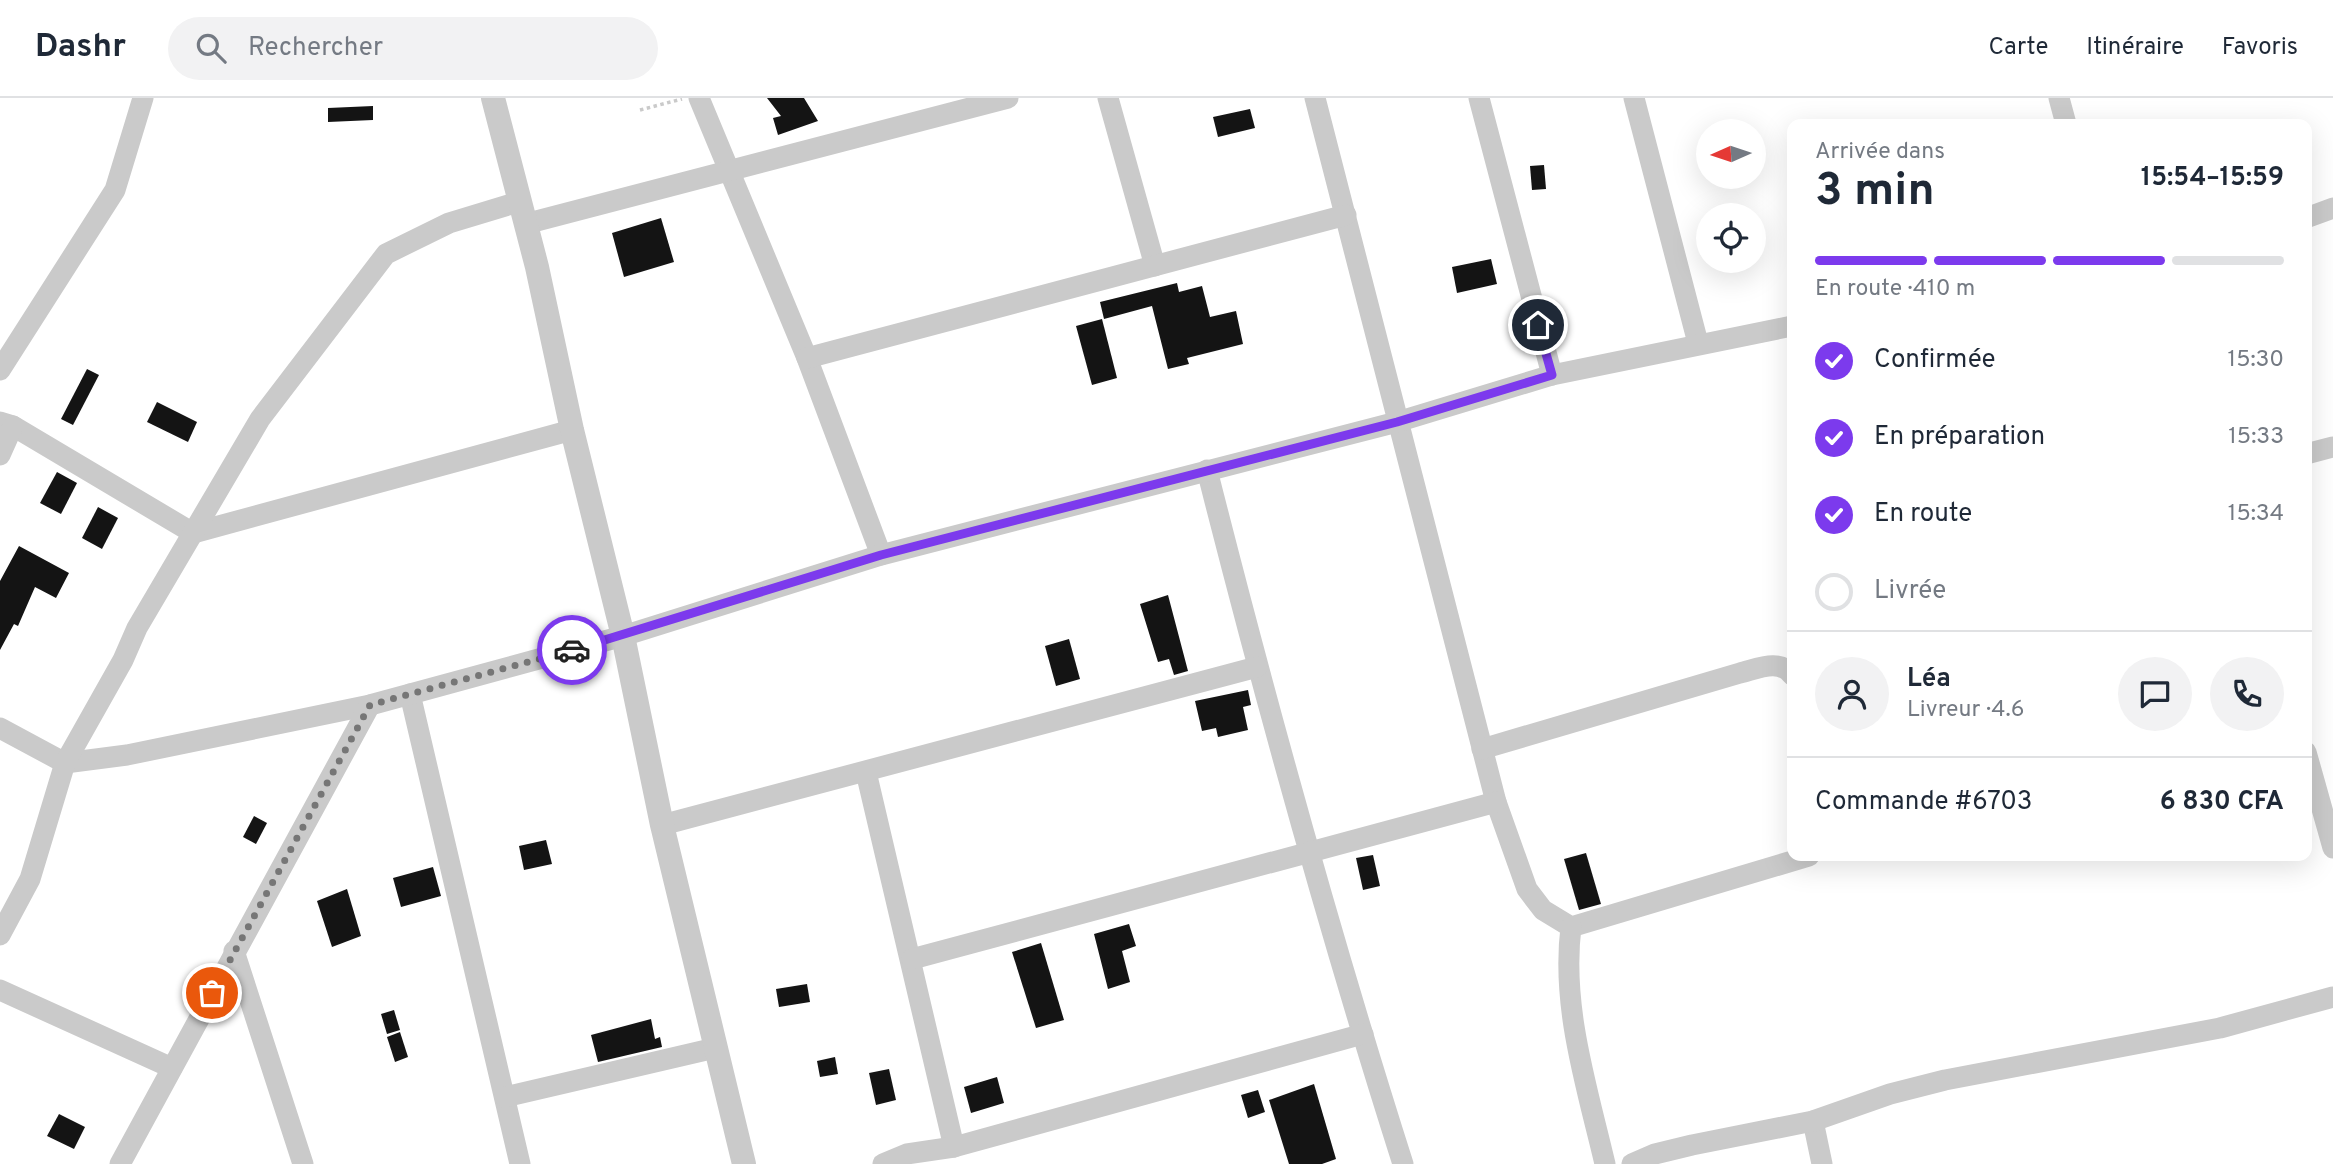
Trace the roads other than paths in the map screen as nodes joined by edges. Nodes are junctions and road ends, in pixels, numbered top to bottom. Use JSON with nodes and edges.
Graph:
{"nodes":[{"id":1,"x":143,"y":98,"type":"edge"},
{"id":2,"x":493,"y":98,"type":"edge"},
{"id":3,"x":699,"y":98,"type":"edge"},
{"id":4,"x":1008,"y":98,"type":"edge"},
{"id":5,"x":1108,"y":98,"type":"edge"},
{"id":6,"x":1315,"y":98,"type":"edge"},
{"id":7,"x":1479,"y":98,"type":"edge"},
{"id":8,"x":1634,"y":98,"type":"edge"},
{"id":9,"x":2059,"y":98,"type":"edge"},
{"id":10,"x":2065,"y":119,"type":"edge"},
{"id":11,"x":729,"y":170,"type":"junction"},
{"id":12,"x":2333,"y":208,"type":"edge"},
{"id":13,"x":522,"y":213,"type":"junction"},
{"id":14,"x":1346,"y":215,"type":"junction"},
{"id":15,"x":2312,"y":216,"type":"edge"},
{"id":16,"x":1155,"y":266,"type":"junction"},
{"id":17,"x":1787,"y":327,"type":"edge"},
{"id":18,"x":1698,"y":343,"type":"junction"},
{"id":19,"x":807,"y":358,"type":"junction"},
{"id":20,"x":0,"y":370,"type":"edge"},
{"id":21,"x":1552,"y":375,"type":"junction"},
{"id":22,"x":1397,"y":422,"type":"junction"},
{"id":23,"x":7,"y":424,"type":"edge"},
{"id":24,"x":572,"y":430,"type":"junction"},
{"id":25,"x":2333,"y":447,"type":"edge"},
{"id":26,"x":2312,"y":452,"type":"edge"},
{"id":27,"x":0,"y":455,"type":"edge"},
{"id":28,"x":1207,"y":470,"type":"junction"},
{"id":29,"x":193,"y":533,"type":"junction"},
{"id":30,"x":881,"y":555,"type":"junction"},
{"id":31,"x":623,"y":636,"type":"junction"},
{"id":32,"x":1257,"y":667,"type":"junction"},
{"id":33,"x":1787,"y":670,"type":"edge"},
{"id":34,"x":410,"y":694,"type":"junction"},
{"id":35,"x":370,"y":705,"type":"junction"},
{"id":36,"x":0,"y":729,"type":"edge"},
{"id":37,"x":1482,"y":749,"type":"junction"},
{"id":38,"x":65,"y":764,"type":"junction"},
{"id":39,"x":866,"y":772,"type":"junction"},
{"id":40,"x":2312,"y":773,"type":"edge"},
{"id":41,"x":1496,"y":802,"type":"junction"},
{"id":42,"x":662,"y":825,"type":"junction"},
{"id":43,"x":2333,"y":848,"type":"edge"},
{"id":44,"x":1312,"y":853,"type":"junction"},
{"id":45,"x":1792,"y":861,"type":"edge"},
{"id":46,"x":1571,"y":927,"type":"junction"},
{"id":47,"x":0,"y":935,"type":"edge"},
{"id":48,"x":234,"y":951,"type":"junction"},
{"id":49,"x":912,"y":959,"type":"junction"},
{"id":50,"x":0,"y":990,"type":"edge"},
{"id":51,"x":2333,"y":997,"type":"edge"},
{"id":52,"x":1363,"y":1034,"type":"junction"},
{"id":53,"x":715,"y":1048,"type":"junction"},
{"id":54,"x":172,"y":1068,"type":"junction"},
{"id":55,"x":505,"y":1097,"type":"junction"},
{"id":56,"x":1813,"y":1121,"type":"junction"},
{"id":57,"x":954,"y":1147,"type":"junction"},
{"id":58,"x":120,"y":1164,"type":"edge"},
{"id":59,"x":303,"y":1164,"type":"edge"},
{"id":60,"x":520,"y":1164,"type":"edge"},
{"id":61,"x":744,"y":1164,"type":"edge"},
{"id":62,"x":883,"y":1164,"type":"edge"},
{"id":63,"x":1404,"y":1164,"type":"edge"},
{"id":64,"x":1605,"y":1164,"type":"edge"},
{"id":65,"x":1632,"y":1164,"type":"edge"},
{"id":66,"x":1822,"y":1164,"type":"edge"}],
"edges":[{"from":1,"to":20,"type":"street"},
{"from":2,"to":13,"type":"street"},
{"from":3,"to":11,"type":"street"},
{"from":4,"to":11,"type":"street"},
{"from":5,"to":16,"type":"street"},
{"from":6,"to":14,"type":"street"},
{"from":7,"to":21,"type":"street"},
{"from":8,"to":18,"type":"street"},
{"from":9,"to":10,"type":"street"},
{"from":11,"to":13,"type":"street"},
{"from":11,"to":19,"type":"street"},
{"from":12,"to":15,"type":"street"},
{"from":13,"to":24,"type":"street"},
{"from":13,"to":29,"type":"street"},
{"from":14,"to":16,"type":"street"},
{"from":14,"to":22,"type":"street"},
{"from":16,"to":19,"type":"street"},
{"from":17,"to":18,"type":"street"},
{"from":18,"to":21,"type":"street"},
{"from":19,"to":30,"type":"street"},
{"from":21,"to":22,"type":"street"},
{"from":22,"to":28,"type":"street"},
{"from":22,"to":37,"type":"street"},
{"from":23,"to":27,"type":"street"},
{"from":23,"to":29,"type":"street"},
{"from":24,"to":29,"type":"street"},
{"from":24,"to":31,"type":"street"},
{"from":25,"to":26,"type":"street"},
{"from":28,"to":30,"type":"street"},
{"from":28,"to":32,"type":"street"},
{"from":29,"to":38,"type":"street"},
{"from":30,"to":31,"type":"street"},
{"from":31,"to":34,"type":"street"},
{"from":31,"to":42,"type":"street"},
{"from":32,"to":39,"type":"street"},
{"from":32,"to":44,"type":"street"},
{"from":33,"to":37,"type":"street"},
{"from":34,"to":35,"type":"street"},
{"from":34,"to":55,"type":"street"},
{"from":35,"to":38,"type":"street"},
{"from":35,"to":48,"type":"street"},
{"from":36,"to":38,"type":"street"},
{"from":37,"to":41,"type":"street"},
{"from":38,"to":47,"type":"street"},
{"from":39,"to":42,"type":"street"},
{"from":39,"to":49,"type":"street"},
{"from":40,"to":43,"type":"street"},
{"from":41,"to":44,"type":"street"},
{"from":41,"to":46,"type":"street"},
{"from":42,"to":53,"type":"street"},
{"from":44,"to":49,"type":"street"},
{"from":44,"to":52,"type":"street"},
{"from":45,"to":46,"type":"street"},
{"from":46,"to":64,"type":"street"},
{"from":48,"to":54,"type":"street"},
{"from":48,"to":59,"type":"street"},
{"from":49,"to":57,"type":"street"},
{"from":50,"to":54,"type":"street"},
{"from":51,"to":56,"type":"street"},
{"from":52,"to":57,"type":"street"},
{"from":52,"to":63,"type":"street"},
{"from":53,"to":55,"type":"street"},
{"from":53,"to":61,"type":"street"},
{"from":54,"to":58,"type":"street"},
{"from":55,"to":60,"type":"street"},
{"from":56,"to":65,"type":"street"},
{"from":56,"to":66,"type":"street"},
{"from":57,"to":62,"type":"street"}]}
